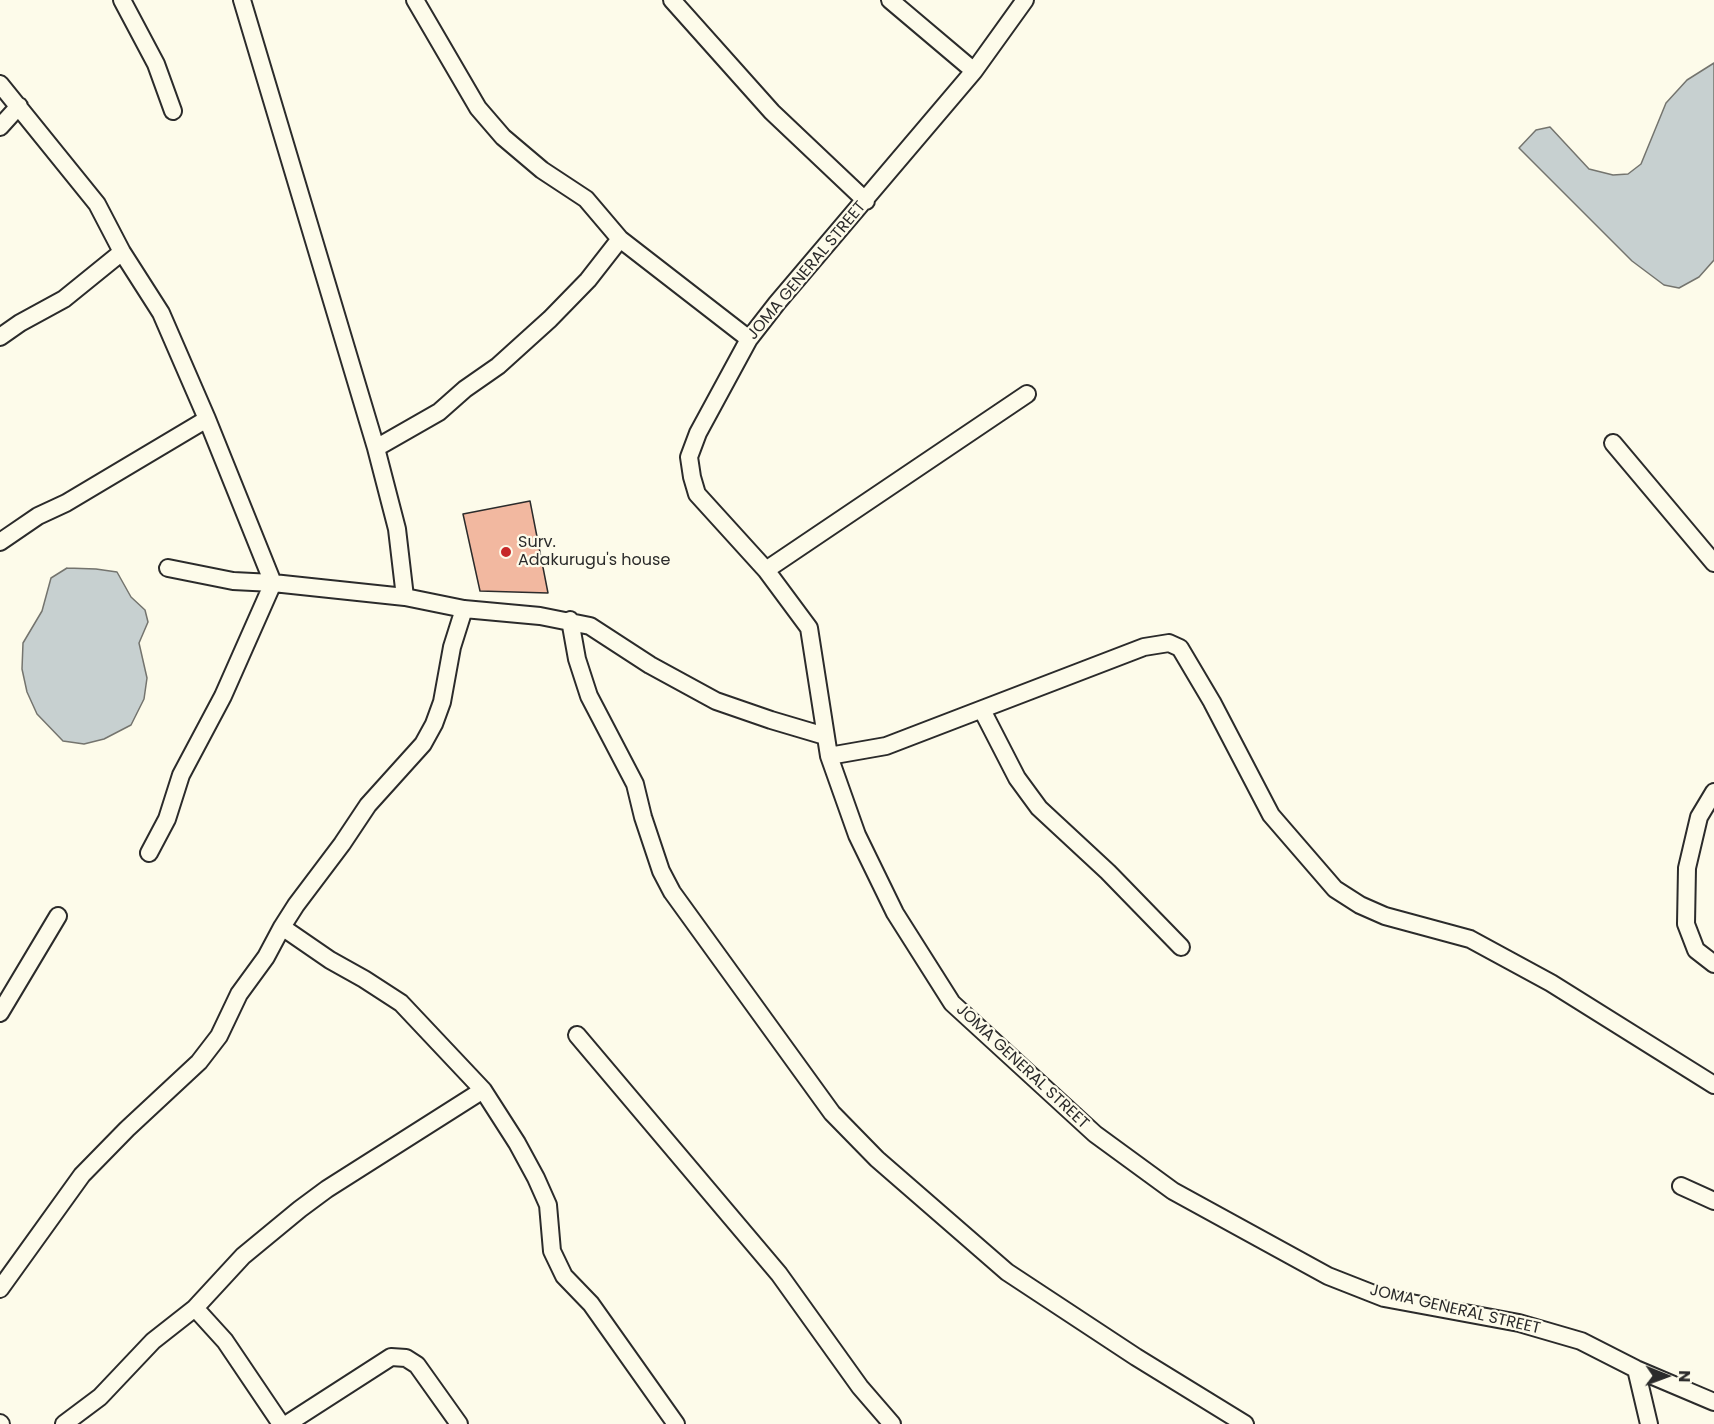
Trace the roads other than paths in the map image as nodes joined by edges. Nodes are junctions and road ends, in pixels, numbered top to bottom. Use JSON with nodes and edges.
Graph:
{"nodes":[{"id":1,"x":122,"y":0,"type":"edge"},
{"id":2,"x":242,"y":0,"type":"edge"},
{"id":3,"x":416,"y":0,"type":"edge"},
{"id":4,"x":672,"y":0,"type":"edge"},
{"id":5,"x":890,"y":0,"type":"edge"},
{"id":6,"x":1025,"y":0,"type":"edge"},
{"id":7,"x":974,"y":71,"type":"junction"},
{"id":8,"x":0,"y":84,"type":"edge"},
{"id":9,"x":19,"y":106,"type":"junction"},
{"id":10,"x":172,"y":111,"type":"dead end"},
{"id":11,"x":0,"y":128,"type":"edge"},
{"id":12,"x":866,"y":201,"type":"junction"},
{"id":13,"x":620,"y":239,"type":"junction"},
{"id":14,"x":122,"y":252,"type":"junction"},
{"id":15,"x":0,"y":337,"type":"edge"},
{"id":16,"x":749,"y":339,"type":"junction"},
{"id":17,"x":1028,"y":394,"type":"dead end"},
{"id":18,"x":207,"y":419,"type":"junction"},
{"id":19,"x":1613,"y":443,"type":"dead end"},
{"id":20,"x":376,"y":448,"type":"junction"},
{"id":21,"x":0,"y":542,"type":"edge"},
{"id":22,"x":1714,"y":563,"type":"edge"},
{"id":23,"x":168,"y":568,"type":"dead end"},
{"id":24,"x":766,"y":570,"type":"junction"},
{"id":25,"x":273,"y":583,"type":"junction"},
{"id":26,"x":405,"y":597,"type":"junction"},
{"id":27,"x":464,"y":609,"type":"junction"},
{"id":28,"x":570,"y":620,"type":"junction"},
{"id":29,"x":982,"y":710,"type":"junction"},
{"id":30,"x":825,"y":736,"type":"junction"},
{"id":31,"x":829,"y":756,"type":"junction"},
{"id":32,"x":1714,"y":792,"type":"edge"},
{"id":33,"x":149,"y":853,"type":"dead end"},
{"id":34,"x":58,"y":916,"type":"dead end"},
{"id":35,"x":282,"y":927,"type":"junction"},
{"id":36,"x":1182,"y":947,"type":"dead end"},
{"id":37,"x":1714,"y":964,"type":"edge"},
{"id":38,"x":0,"y":1013,"type":"edge"},
{"id":39,"x":577,"y":1035,"type":"dead end"},
{"id":40,"x":1714,"y":1085,"type":"edge"},
{"id":41,"x":483,"y":1090,"type":"junction"},
{"id":42,"x":1681,"y":1186,"type":"dead end"},
{"id":43,"x":1714,"y":1201,"type":"edge"},
{"id":44,"x":0,"y":1289,"type":"edge"},
{"id":45,"x":195,"y":1308,"type":"junction"},
{"id":46,"x":1636,"y":1369,"type":"junction"},
{"id":47,"x":1714,"y":1401,"type":"edge"},
{"id":48,"x":64,"y":1424,"type":"edge"},
{"id":49,"x":281,"y":1424,"type":"edge"},
{"id":50,"x":287,"y":1424,"type":"edge"},
{"id":51,"x":459,"y":1424,"type":"edge"},
{"id":52,"x":676,"y":1424,"type":"edge"},
{"id":53,"x":892,"y":1424,"type":"edge"},
{"id":54,"x":1245,"y":1424,"type":"edge"},
{"id":55,"x":1649,"y":1424,"type":"edge"}],
"edges":[{"from":1,"to":10,"type":"street"},
{"from":2,"to":20,"type":"street"},
{"from":3,"to":13,"type":"street"},
{"from":4,"to":12,"type":"street"},
{"from":5,"to":7,"type":"street"},
{"from":6,"to":7,"type":"street","name":"JOMA GENERAL STREET"},
{"from":7,"to":12,"type":"street","name":"JOMA GENERAL STREET"},
{"from":8,"to":9,"type":"street"},
{"from":9,"to":11,"type":"street"},
{"from":9,"to":14,"type":"street"},
{"from":12,"to":16,"type":"street","name":"JOMA GENERAL STREET"},
{"from":13,"to":16,"type":"street"},
{"from":13,"to":20,"type":"street"},
{"from":14,"to":15,"type":"street"},
{"from":14,"to":18,"type":"street"},
{"from":16,"to":24,"type":"street","name":"JOMA GENERAL STREET"},
{"from":17,"to":24,"type":"street"},
{"from":18,"to":21,"type":"street"},
{"from":18,"to":25,"type":"street"},
{"from":19,"to":22,"type":"street"},
{"from":20,"to":26,"type":"street"},
{"from":23,"to":25,"type":"street"},
{"from":24,"to":30,"type":"street","name":"JOMA GENERAL STREET"},
{"from":25,"to":26,"type":"street"},
{"from":25,"to":33,"type":"street"},
{"from":26,"to":27,"type":"street"},
{"from":27,"to":28,"type":"street"},
{"from":27,"to":35,"type":"street"},
{"from":28,"to":30,"type":"street"},
{"from":28,"to":54,"type":"street"},
{"from":29,"to":31,"type":"street"},
{"from":29,"to":36,"type":"street"},
{"from":29,"to":40,"type":"street"},
{"from":30,"to":31,"type":"street","name":"JOMA GENERAL STREET"},
{"from":31,"to":46,"type":"street","name":"JOMA GENERAL STREET"},
{"from":32,"to":37,"type":"street"},
{"from":34,"to":38,"type":"street"},
{"from":35,"to":41,"type":"street"},
{"from":35,"to":44,"type":"street"},
{"from":39,"to":53,"type":"street"},
{"from":41,"to":45,"type":"street"},
{"from":41,"to":52,"type":"street"},
{"from":42,"to":43,"type":"street"},
{"from":45,"to":48,"type":"street"},
{"from":45,"to":49,"type":"street"},
{"from":46,"to":47,"type":"street","name":"JOMA GENERAL STREET"},
{"from":46,"to":55,"type":"street"},
{"from":50,"to":51,"type":"street"}]}
